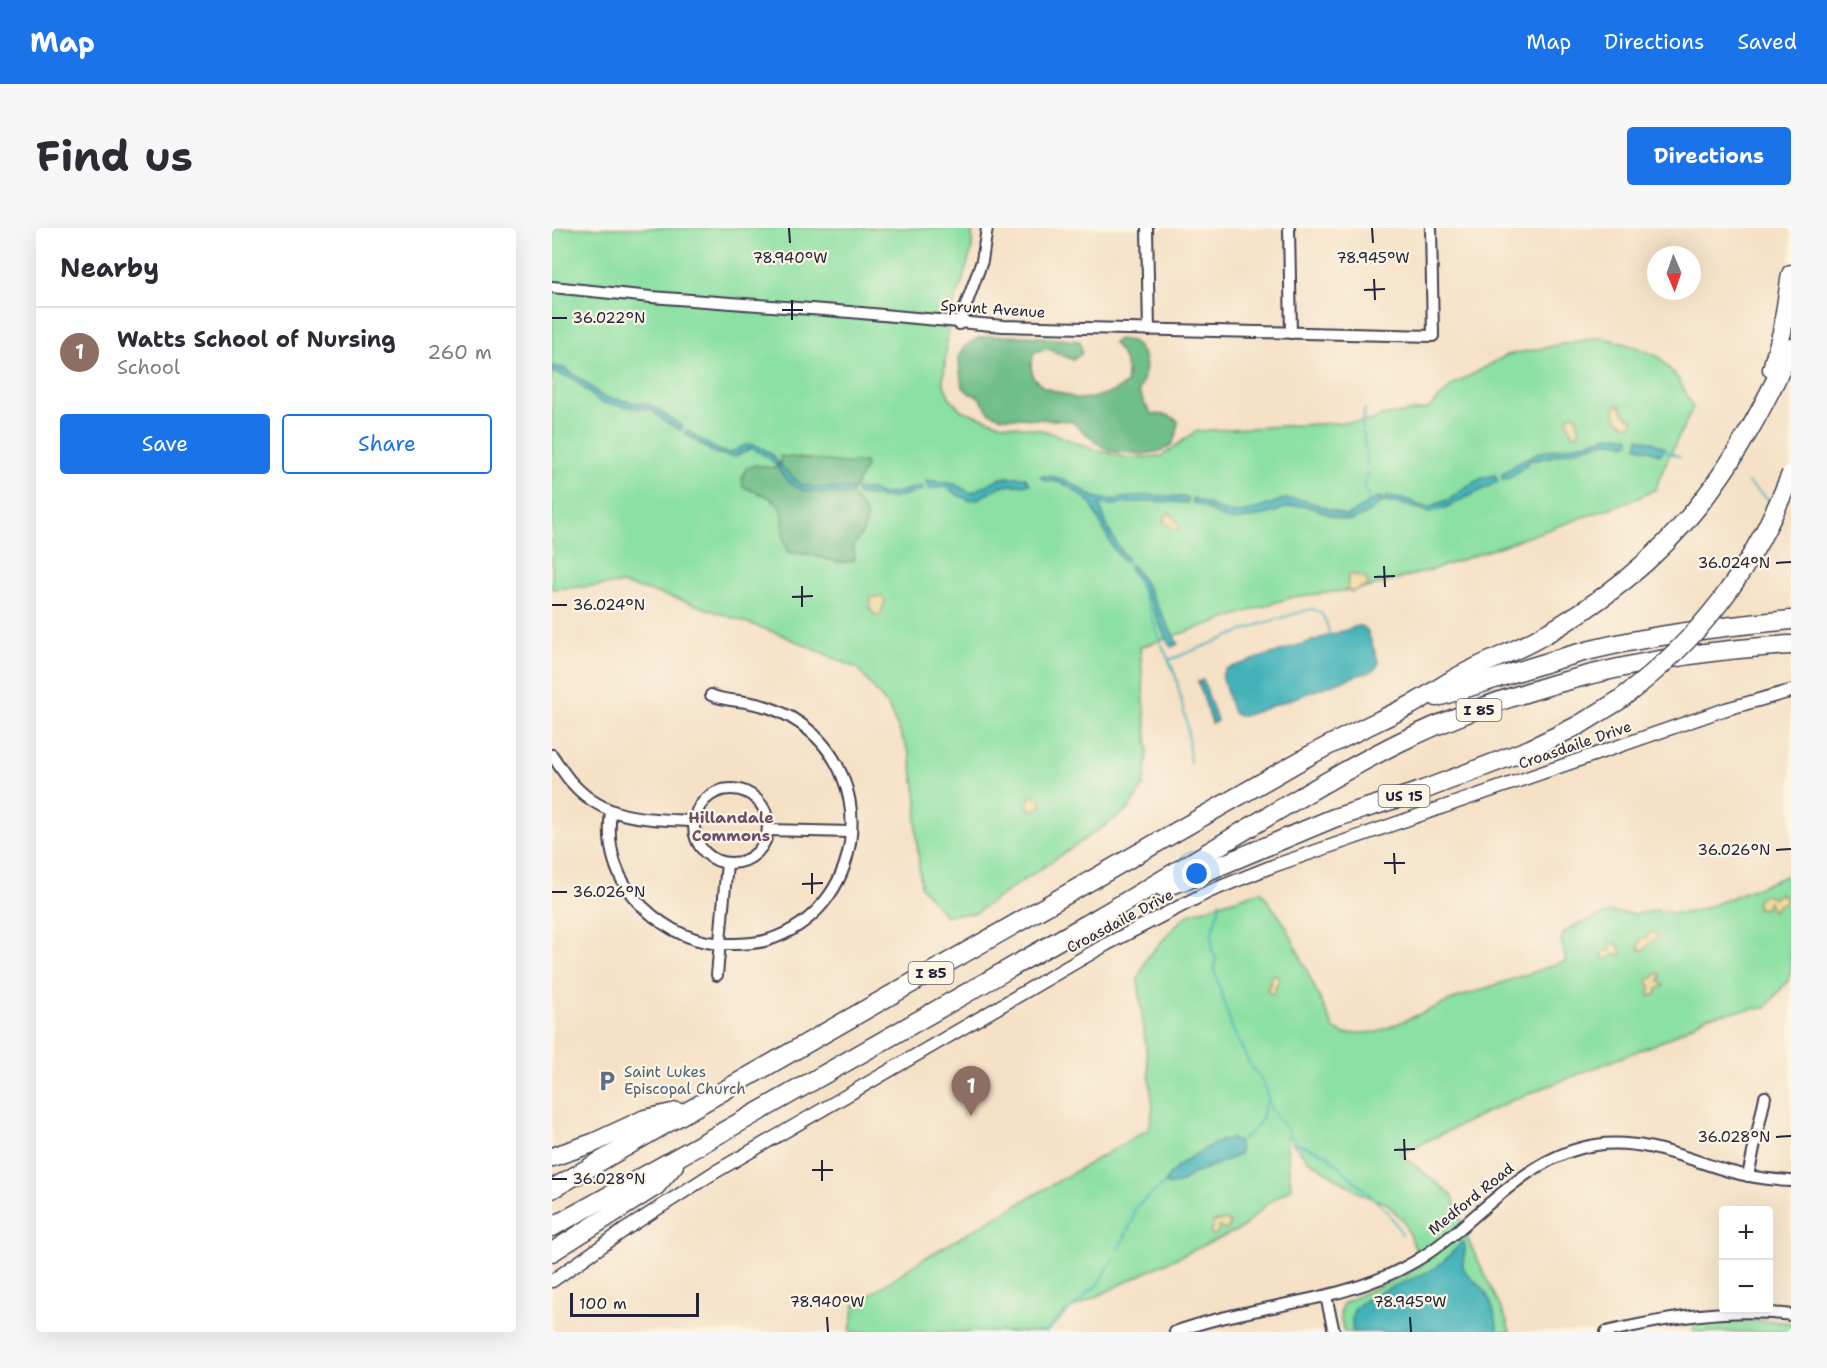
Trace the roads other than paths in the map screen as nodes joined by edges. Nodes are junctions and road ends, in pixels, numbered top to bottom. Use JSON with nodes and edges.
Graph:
{"nodes":[{"id":1,"x":987,"y":228,"type":"edge"},
{"id":2,"x":1147,"y":228,"type":"edge"},
{"id":3,"x":1289,"y":228,"type":"edge"},
{"id":4,"x":1431,"y":228,"type":"edge"},
{"id":5,"x":1791,"y":274,"type":"edge"},
{"id":6,"x":552,"y":287,"type":"edge"},
{"id":7,"x":959,"y":324,"type":"junction"},
{"id":8,"x":1149,"y":330,"type":"junction"},
{"id":9,"x":1291,"y":333,"type":"junction"},
{"id":10,"x":1791,"y":348,"type":"edge"},
{"id":11,"x":1761,"y":411,"type":"junction"},
{"id":12,"x":1791,"y":473,"type":"edge"},
{"id":13,"x":1791,"y":620,"type":"edge"},
{"id":14,"x":1791,"y":645,"type":"edge"},
{"id":15,"x":1791,"y":691,"type":"edge"},
{"id":16,"x":711,"y":695,"type":"dead end"},
{"id":17,"x":1412,"y":705,"type":"junction"},
{"id":18,"x":552,"y":755,"type":"edge"},
{"id":19,"x":611,"y":812,"type":"junction"},
{"id":20,"x":694,"y":821,"type":"junction"},
{"id":21,"x":768,"y":830,"type":"junction"},
{"id":22,"x":851,"y":832,"type":"junction"},
{"id":23,"x":727,"y":862,"type":"junction"},
{"id":24,"x":1142,"y":892,"type":"junction"},
{"id":25,"x":720,"y":944,"type":"junction"},
{"id":26,"x":717,"y":975,"type":"dead end"},
{"id":27,"x":1765,"y":1097,"type":"dead end"},
{"id":28,"x":696,"y":1108,"type":"junction"},
{"id":29,"x":682,"y":1154,"type":"junction"},
{"id":30,"x":552,"y":1157,"type":"edge"},
{"id":31,"x":1748,"y":1176,"type":"junction"},
{"id":32,"x":1791,"y":1181,"type":"edge"},
{"id":33,"x":552,"y":1190,"type":"edge"},
{"id":34,"x":552,"y":1227,"type":"edge"},
{"id":35,"x":552,"y":1252,"type":"edge"},
{"id":36,"x":552,"y":1281,"type":"edge"},
{"id":37,"x":1326,"y":1296,"type":"junction"},
{"id":38,"x":1791,"y":1315,"type":"edge"},
{"id":39,"x":1175,"y":1332,"type":"edge"},
{"id":40,"x":1334,"y":1332,"type":"edge"},
{"id":41,"x":1606,"y":1332,"type":"edge"}],
"edges":[{"from":1,"to":7,"type":"street"},
{"from":2,"to":8,"type":"street"},
{"from":3,"to":9,"type":"street"},
{"from":4,"to":9,"type":"street","name":"Sprunt Avenue"},
{"from":5,"to":11,"type":"highway"},
{"from":6,"to":7,"type":"street","name":"Sprunt Avenue"},
{"from":7,"to":8,"type":"street","name":"Sprunt Avenue"},
{"from":8,"to":9,"type":"street","name":"Sprunt Avenue"},
{"from":10,"to":11,"type":"highway"},
{"from":11,"to":17,"type":"highway"},
{"from":12,"to":24,"type":"highway","number":"US 15","bridge":true},
{"from":13,"to":17,"type":"highway","number":"I 85"},
{"from":14,"to":24,"type":"highway","number":"I 85"},
{"from":15,"to":36,"type":"street","name":"Croasdaile Drive"},
{"from":16,"to":22,"type":"street"},
{"from":17,"to":28,"type":"highway","number":"I 85"},
{"from":18,"to":19,"type":"street"},
{"from":19,"to":20,"type":"street"},
{"from":19,"to":25,"type":"street"},
{"from":20,"to":21,"type":"street"},
{"from":20,"to":23,"type":"street"},
{"from":21,"to":22,"type":"street"},
{"from":21,"to":23,"type":"street"},
{"from":22,"to":25,"type":"street"},
{"from":23,"to":25,"type":"street"},
{"from":24,"to":29,"type":"highway","number":"I 85"},
{"from":25,"to":26,"type":"street"},
{"from":27,"to":31,"type":"street"},
{"from":28,"to":30,"type":"highway"},
{"from":28,"to":33,"type":"highway","number":"I 85"},
{"from":29,"to":34,"type":"highway","number":"I 85"},
{"from":29,"to":35,"type":"highway"},
{"from":31,"to":32,"type":"street","name":"Medford Road"},
{"from":31,"to":37,"type":"street","name":"Medford Road"},
{"from":37,"to":39,"type":"street","name":"Medford Road"},
{"from":37,"to":40,"type":"street"},
{"from":38,"to":41,"type":"street"}]}
